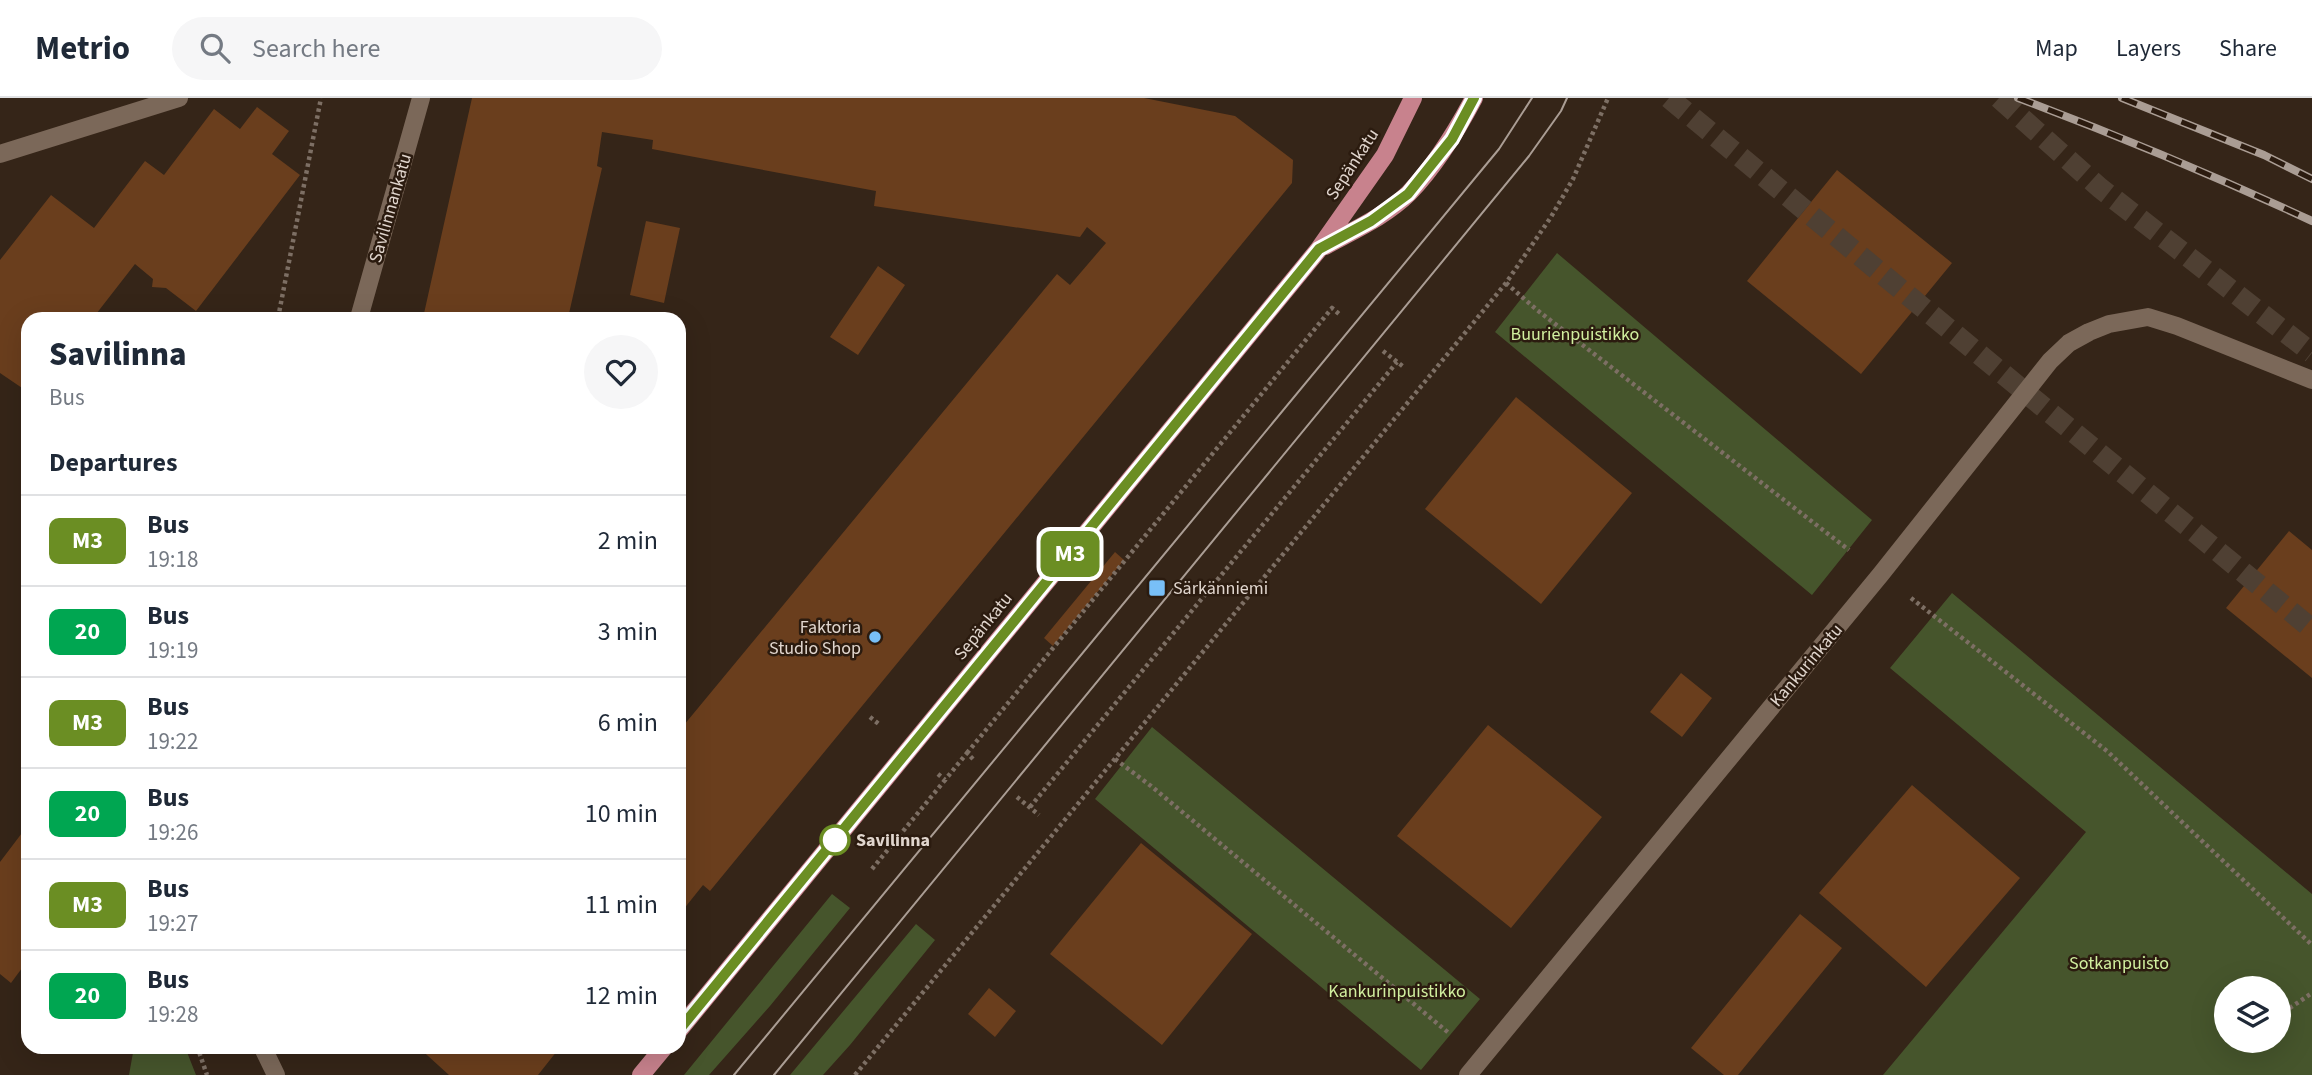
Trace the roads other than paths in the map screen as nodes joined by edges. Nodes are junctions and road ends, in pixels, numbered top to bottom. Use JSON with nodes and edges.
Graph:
{"nodes":[{"id":1,"x":179,"y":98,"type":"edge"},
{"id":2,"x":421,"y":98,"type":"edge"},
{"id":3,"x":1413,"y":98,"type":"edge"},
{"id":4,"x":1474,"y":98,"type":"edge"},
{"id":5,"x":0,"y":154,"type":"edge"},
{"id":6,"x":1319,"y":249,"type":"junction"},
{"id":7,"x":361,"y":312,"type":"edge"},
{"id":8,"x":2312,"y":380,"type":"edge"},
{"id":9,"x":686,"y":1021,"type":"edge"},
{"id":10,"x":266,"y":1054,"type":"edge"},
{"id":11,"x":658,"y":1054,"type":"edge"},
{"id":12,"x":276,"y":1075,"type":"edge"},
{"id":13,"x":641,"y":1075,"type":"edge"},
{"id":14,"x":1468,"y":1075,"type":"edge"}],
"edges":[{"from":1,"to":5,"type":"street"},
{"from":2,"to":7,"type":"street","name":"Savilinnankatu"},
{"from":3,"to":6,"type":"main road","name":"Sepänkatu"},
{"from":4,"to":6,"type":"main road","name":"Sepänkatu"},
{"from":6,"to":9,"type":"main road","name":"Sepänkatu"},
{"from":8,"to":14,"type":"street","name":"Kankurinkatu"},
{"from":10,"to":12,"type":"street"},
{"from":11,"to":13,"type":"main road"}]}
